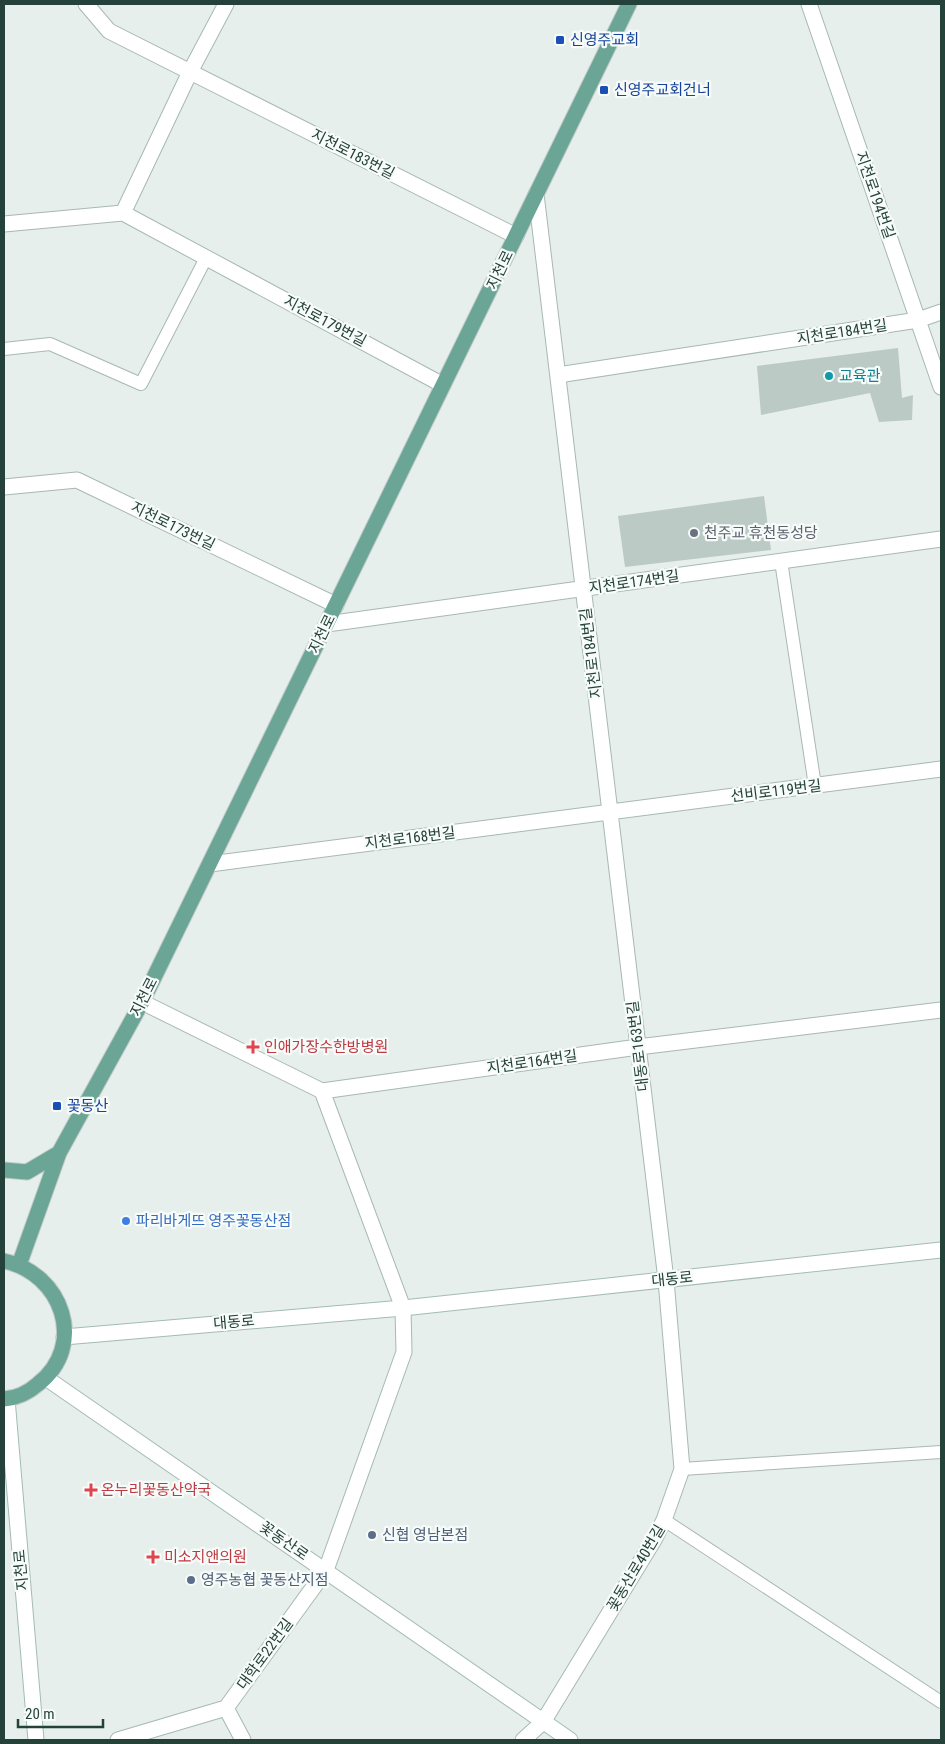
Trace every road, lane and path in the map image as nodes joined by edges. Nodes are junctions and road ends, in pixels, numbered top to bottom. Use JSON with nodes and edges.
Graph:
{"nodes":[{"id":1,"x":86,"y":4,"type":"edge"},
{"id":2,"x":226,"y":4,"type":"edge"},
{"id":3,"x":629,"y":4,"type":"edge"},
{"id":4,"x":809,"y":4,"type":"edge"},
{"id":5,"x":190,"y":72,"type":"junction"},
{"id":6,"x":536,"y":194,"type":"junction"},
{"id":7,"x":123,"y":213,"type":"junction"},
{"id":8,"x":4,"y":224,"type":"edge"},
{"id":9,"x":516,"y":236,"type":"junction"},
{"id":10,"x":206,"y":258,"type":"junction"},
{"id":11,"x":941,"y":312,"type":"edge"},
{"id":12,"x":918,"y":320,"type":"junction"},
{"id":13,"x":4,"y":349,"type":"edge"},
{"id":14,"x":558,"y":375,"type":"junction"},
{"id":15,"x":443,"y":385,"type":"junction"},
{"id":16,"x":941,"y":387,"type":"edge"},
{"id":17,"x":4,"y":487,"type":"edge"},
{"id":18,"x":941,"y":539,"type":"edge"},
{"id":19,"x":781,"y":562,"type":"junction"},
{"id":20,"x":584,"y":590,"type":"junction"},
{"id":21,"x":336,"y":604,"type":"junction"},
{"id":22,"x":327,"y":624,"type":"junction"},
{"id":23,"x":941,"y":770,"type":"edge"},
{"id":24,"x":815,"y":786,"type":"junction"},
{"id":25,"x":610,"y":812,"type":"junction"},
{"id":26,"x":210,"y":864,"type":"junction"},
{"id":27,"x":142,"y":1002,"type":"junction"},
{"id":28,"x":941,"y":1010,"type":"edge"},
{"id":29,"x":638,"y":1047,"type":"junction"},
{"id":30,"x":322,"y":1091,"type":"junction"},
{"id":31,"x":60,"y":1153,"type":"junction"},
{"id":32,"x":4,"y":1170,"type":"edge"},
{"id":33,"x":941,"y":1250,"type":"edge"},
{"id":34,"x":4,"y":1262,"type":"edge"},
{"id":35,"x":19,"y":1264,"type":"junction"},
{"id":36,"x":666,"y":1280,"type":"junction"},
{"id":37,"x":403,"y":1308,"type":"junction"},
{"id":38,"x":64,"y":1337,"type":"junction"},
{"id":39,"x":46,"y":1378,"type":"junction"},
{"id":40,"x":5,"y":1400,"type":"edge"},
{"id":41,"x":941,"y":1452,"type":"edge"},
{"id":42,"x":682,"y":1469,"type":"junction"},
{"id":43,"x":664,"y":1520,"type":"junction"},
{"id":44,"x":326,"y":1570,"type":"junction"},
{"id":45,"x":941,"y":1702,"type":"edge"},
{"id":46,"x":226,"y":1708,"type":"junction"},
{"id":47,"x":543,"y":1722,"type":"junction"},
{"id":48,"x":36,"y":1740,"type":"edge"},
{"id":49,"x":118,"y":1740,"type":"edge"},
{"id":50,"x":244,"y":1740,"type":"edge"},
{"id":51,"x":523,"y":1740,"type":"edge"},
{"id":52,"x":570,"y":1740,"type":"edge"}],
"edges":[{"from":1,"to":5,"type":"street","name":"지천로183번길"},
{"from":2,"to":5,"type":"street"},
{"from":3,"to":6,"type":"main road","name":"지천로"},
{"from":4,"to":12,"type":"street","name":"지천로194번길"},
{"from":5,"to":7,"type":"street"},
{"from":5,"to":9,"type":"street","name":"지천로183번길"},
{"from":6,"to":9,"type":"main road","name":"지천로"},
{"from":6,"to":14,"type":"street","name":"지천로184번길"},
{"from":7,"to":8,"type":"street"},
{"from":7,"to":10,"type":"street","name":"지천로179번길"},
{"from":9,"to":15,"type":"main road","name":"지천로"},
{"from":10,"to":13,"type":"lane"},
{"from":10,"to":15,"type":"street","name":"지천로179번길"},
{"from":11,"to":12,"type":"street","name":"지천로184번길"},
{"from":12,"to":14,"type":"street","name":"지천로184번길"},
{"from":12,"to":16,"type":"street","name":"지천로194번길"},
{"from":14,"to":20,"type":"street","name":"지천로184번길"},
{"from":15,"to":21,"type":"main road","name":"지천로"},
{"from":17,"to":21,"type":"street","name":"지천로173번길"},
{"from":18,"to":19,"type":"street","name":"지천로174번길"},
{"from":19,"to":20,"type":"street","name":"지천로174번길"},
{"from":19,"to":24,"type":"lane"},
{"from":20,"to":22,"type":"street","name":"지천로174번길"},
{"from":20,"to":25,"type":"street","name":"지천로184번길"},
{"from":21,"to":22,"type":"main road","name":"지천로"},
{"from":22,"to":26,"type":"main road","name":"지천로"},
{"from":23,"to":24,"type":"street","name":"선비로119번길"},
{"from":24,"to":25,"type":"street","name":"선비로119번길"},
{"from":25,"to":26,"type":"street","name":"지천로168번길"},
{"from":25,"to":29,"type":"street","name":"대동로163번길"},
{"from":26,"to":27,"type":"main road","name":"지천로"},
{"from":27,"to":30,"type":"street"},
{"from":27,"to":31,"type":"main road","name":"지천로"},
{"from":28,"to":29,"type":"street","name":"지천로164번길"},
{"from":29,"to":30,"type":"street","name":"지천로164번길"},
{"from":29,"to":36,"type":"street","name":"대동로163번길"},
{"from":30,"to":37,"type":"street"},
{"from":31,"to":32,"type":"main road"},
{"from":31,"to":35,"type":"main road","name":"지천로"},
{"from":33,"to":36,"type":"street","name":"대동로"},
{"from":34,"to":35,"type":"main road"},
{"from":35,"to":38,"type":"main road"},
{"from":36,"to":37,"type":"street","name":"대동로"},
{"from":36,"to":42,"type":"street","name":"꽃동산로40번길"},
{"from":37,"to":38,"type":"street","name":"대동로"},
{"from":37,"to":44,"type":"street","name":"대학로22번길"},
{"from":38,"to":39,"type":"main road"},
{"from":39,"to":40,"type":"main road"},
{"from":39,"to":44,"type":"street","name":"꽃동산로"},
{"from":40,"to":48,"type":"street","name":"지천로"},
{"from":41,"to":42,"type":"lane"},
{"from":42,"to":43,"type":"street","name":"꽃동산로40번길"},
{"from":43,"to":45,"type":"lane"},
{"from":43,"to":47,"type":"street","name":"꽃동산로40번길"},
{"from":44,"to":46,"type":"street","name":"대학로22번길"},
{"from":44,"to":47,"type":"street","name":"꽃동산로"},
{"from":46,"to":49,"type":"street"},
{"from":46,"to":50,"type":"street"},
{"from":47,"to":51,"type":"street","name":"꽃동산로40번길"},
{"from":47,"to":52,"type":"street","name":"꽃동산로"}]}
